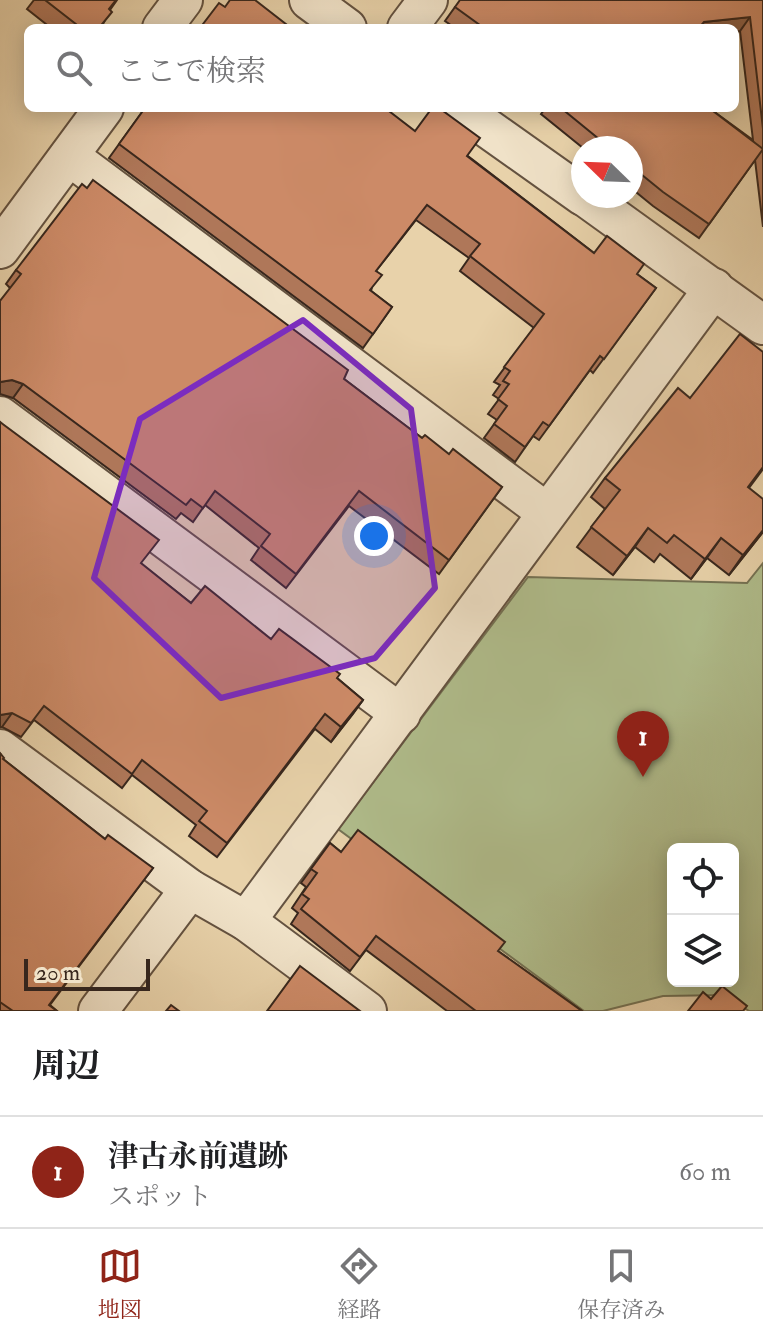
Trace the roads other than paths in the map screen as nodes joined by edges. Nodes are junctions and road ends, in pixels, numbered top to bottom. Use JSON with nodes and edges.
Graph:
{"nodes":[{"id":1,"x":183,"y":0,"type":"edge"},
{"id":2,"x":309,"y":0,"type":"edge"},
{"id":3,"x":428,"y":0,"type":"edge"},
{"id":4,"x":165,"y":24,"type":"edge"},
{"id":5,"x":342,"y":24,"type":"edge"},
{"id":6,"x":410,"y":24,"type":"edge"},
{"id":7,"x":101,"y":112,"type":"edge"},
{"id":8,"x":465,"y":112,"type":"edge"},
{"id":9,"x":69,"y":156,"type":"junction"},
{"id":10,"x":571,"y":187,"type":"edge"},
{"id":11,"x":600,"y":208,"type":"edge"},
{"id":12,"x":0,"y":249,"type":"edge"},
{"id":13,"x":714,"y":288,"type":"junction"},
{"id":14,"x":763,"y":325,"type":"edge"},
{"id":15,"x":0,"y":416,"type":"edge"},
{"id":16,"x":546,"y":512,"type":"junction"},
{"id":17,"x":401,"y":714,"type":"junction"},
{"id":18,"x":0,"y":749,"type":"edge"},
{"id":19,"x":190,"y":889,"type":"junction"},
{"id":20,"x":246,"y":921,"type":"junction"},
{"id":21,"x":98,"y":1011,"type":"edge"},
{"id":22,"x":367,"y":1011,"type":"edge"}],
"edges":[{"from":1,"to":4,"type":"street"},
{"from":2,"to":5,"type":"street"},
{"from":3,"to":6,"type":"street"},
{"from":7,"to":9,"type":"street"},
{"from":8,"to":10,"type":"street"},
{"from":9,"to":12,"type":"street"},
{"from":9,"to":16,"type":"street"},
{"from":11,"to":13,"type":"street"},
{"from":13,"to":14,"type":"street"},
{"from":13,"to":16,"type":"street"},
{"from":15,"to":17,"type":"street"},
{"from":16,"to":17,"type":"street"},
{"from":17,"to":20,"type":"street"},
{"from":18,"to":19,"type":"street"},
{"from":19,"to":20,"type":"street"},
{"from":19,"to":21,"type":"street"},
{"from":20,"to":22,"type":"street"}]}
